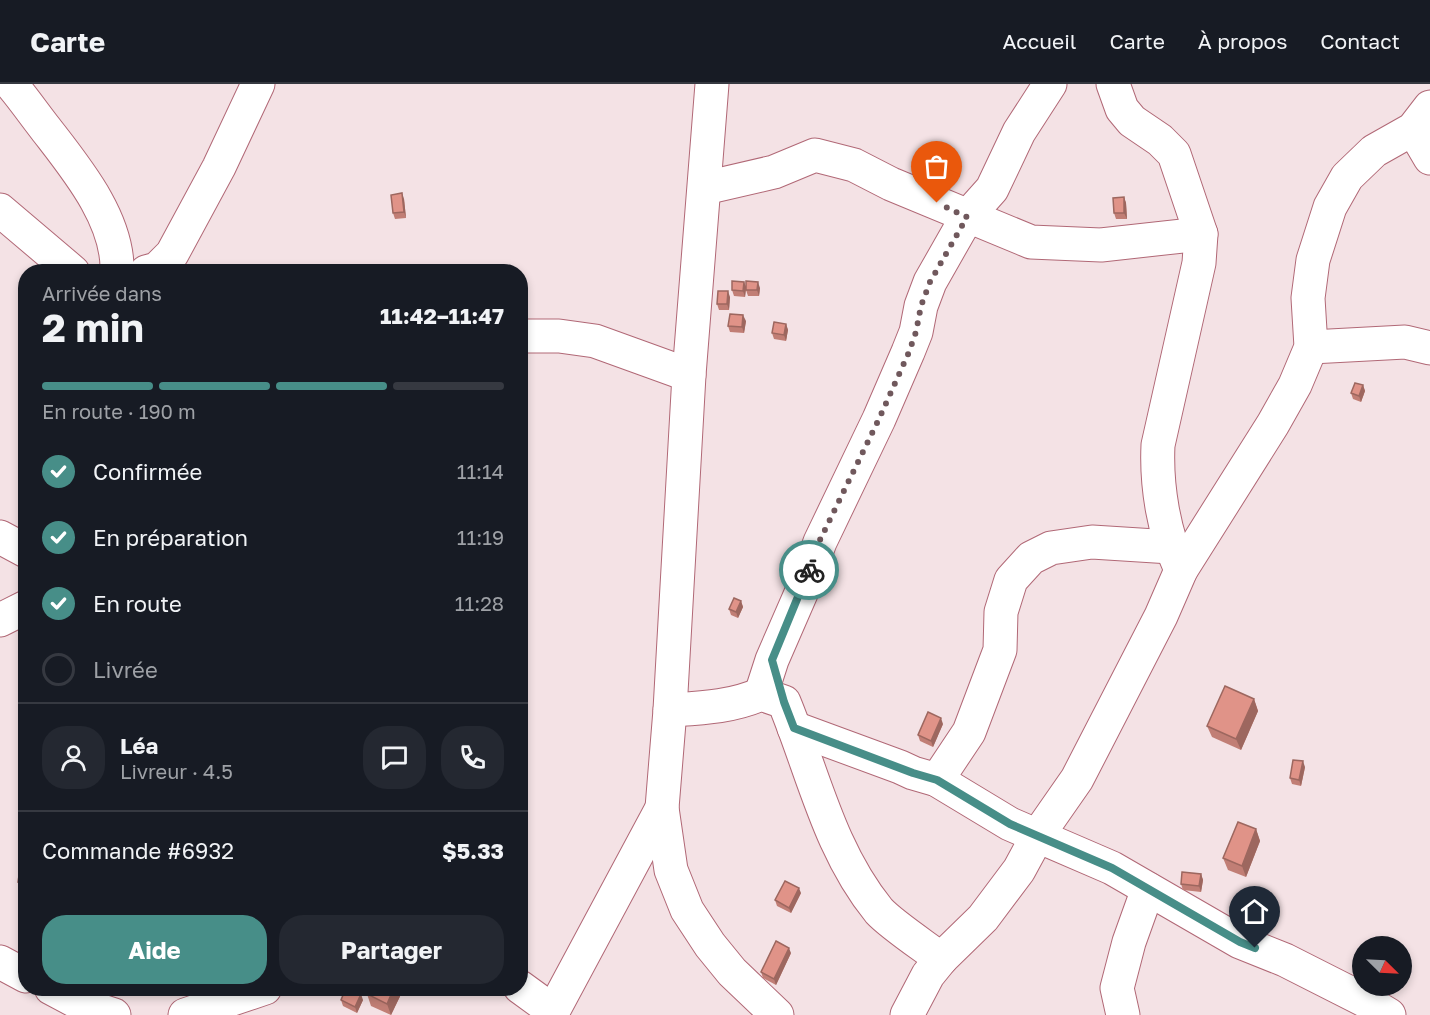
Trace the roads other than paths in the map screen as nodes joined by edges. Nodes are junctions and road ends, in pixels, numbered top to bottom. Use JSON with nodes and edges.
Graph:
{"nodes":[{"id":1,"x":11,"y":84,"type":"edge"},
{"id":2,"x":258,"y":84,"type":"edge"},
{"id":3,"x":712,"y":84,"type":"edge"},
{"id":4,"x":1050,"y":84,"type":"edge"},
{"id":5,"x":1113,"y":84,"type":"edge"},
{"id":6,"x":1421,"y":118,"type":"edge"},
{"id":7,"x":1430,"y":158,"type":"edge"},
{"id":8,"x":705,"y":188,"type":"junction"},
{"id":9,"x":0,"y":210,"type":"edge"},
{"id":10,"x":967,"y":217,"type":"junction"},
{"id":11,"x":1201,"y":234,"type":"junction"},
{"id":12,"x":64,"y":264,"type":"edge"},
{"id":13,"x":117,"y":264,"type":"edge"},
{"id":14,"x":162,"y":264,"type":"edge"},
{"id":15,"x":528,"y":336,"type":"edge"},
{"id":16,"x":1311,"y":347,"type":"junction"},
{"id":17,"x":1430,"y":348,"type":"edge"},
{"id":18,"x":689,"y":375,"type":"junction"},
{"id":19,"x":0,"y":537,"type":"edge"},
{"id":20,"x":18,"y":547,"type":"edge"},
{"id":21,"x":1176,"y":558,"type":"junction"},
{"id":22,"x":18,"y":611,"type":"edge"},
{"id":23,"x":0,"y":620,"type":"edge"},
{"id":24,"x":780,"y":708,"type":"junction"},
{"id":25,"x":670,"y":710,"type":"junction"},
{"id":26,"x":937,"y":780,"type":"junction"},
{"id":27,"x":662,"y":808,"type":"junction"},
{"id":28,"x":1038,"y":835,"type":"junction"},
{"id":29,"x":1148,"y":889,"type":"junction"},
{"id":30,"x":941,"y":959,"type":"junction"},
{"id":31,"x":0,"y":962,"type":"edge"},
{"id":32,"x":18,"y":971,"type":"edge"},
{"id":33,"x":528,"y":994,"type":"edge"},
{"id":34,"x":66,"y":996,"type":"edge"},
{"id":35,"x":241,"y":996,"type":"edge"},
{"id":36,"x":552,"y":1013,"type":"edge"},
{"id":37,"x":114,"y":1015,"type":"edge"},
{"id":38,"x":185,"y":1015,"type":"edge"},
{"id":39,"x":777,"y":1015,"type":"edge"},
{"id":40,"x":907,"y":1015,"type":"edge"},
{"id":41,"x":1123,"y":1015,"type":"edge"},
{"id":42,"x":1389,"y":1015,"type":"edge"}],
"edges":[{"from":1,"to":13,"type":"street"},
{"from":2,"to":14,"type":"street"},
{"from":3,"to":8,"type":"street"},
{"from":4,"to":10,"type":"street"},
{"from":5,"to":11,"type":"street"},
{"from":6,"to":7,"type":"street"},
{"from":6,"to":16,"type":"street"},
{"from":8,"to":10,"type":"street"},
{"from":8,"to":18,"type":"street"},
{"from":9,"to":12,"type":"street"},
{"from":10,"to":11,"type":"street"},
{"from":10,"to":24,"type":"street"},
{"from":11,"to":21,"type":"street"},
{"from":15,"to":18,"type":"street"},
{"from":16,"to":17,"type":"street"},
{"from":16,"to":21,"type":"street"},
{"from":18,"to":25,"type":"street"},
{"from":19,"to":20,"type":"street"},
{"from":21,"to":26,"type":"street"},
{"from":21,"to":28,"type":"street"},
{"from":22,"to":23,"type":"street"},
{"from":24,"to":25,"type":"street"},
{"from":24,"to":26,"type":"street"},
{"from":24,"to":30,"type":"street"},
{"from":25,"to":27,"type":"street"},
{"from":26,"to":28,"type":"street"},
{"from":27,"to":36,"type":"street"},
{"from":27,"to":39,"type":"street"},
{"from":28,"to":29,"type":"street"},
{"from":28,"to":30,"type":"street"},
{"from":29,"to":41,"type":"street"},
{"from":29,"to":42,"type":"street"},
{"from":30,"to":40,"type":"street"},
{"from":31,"to":32,"type":"street"},
{"from":33,"to":36,"type":"street"},
{"from":34,"to":37,"type":"street"},
{"from":35,"to":38,"type":"street"}]}
